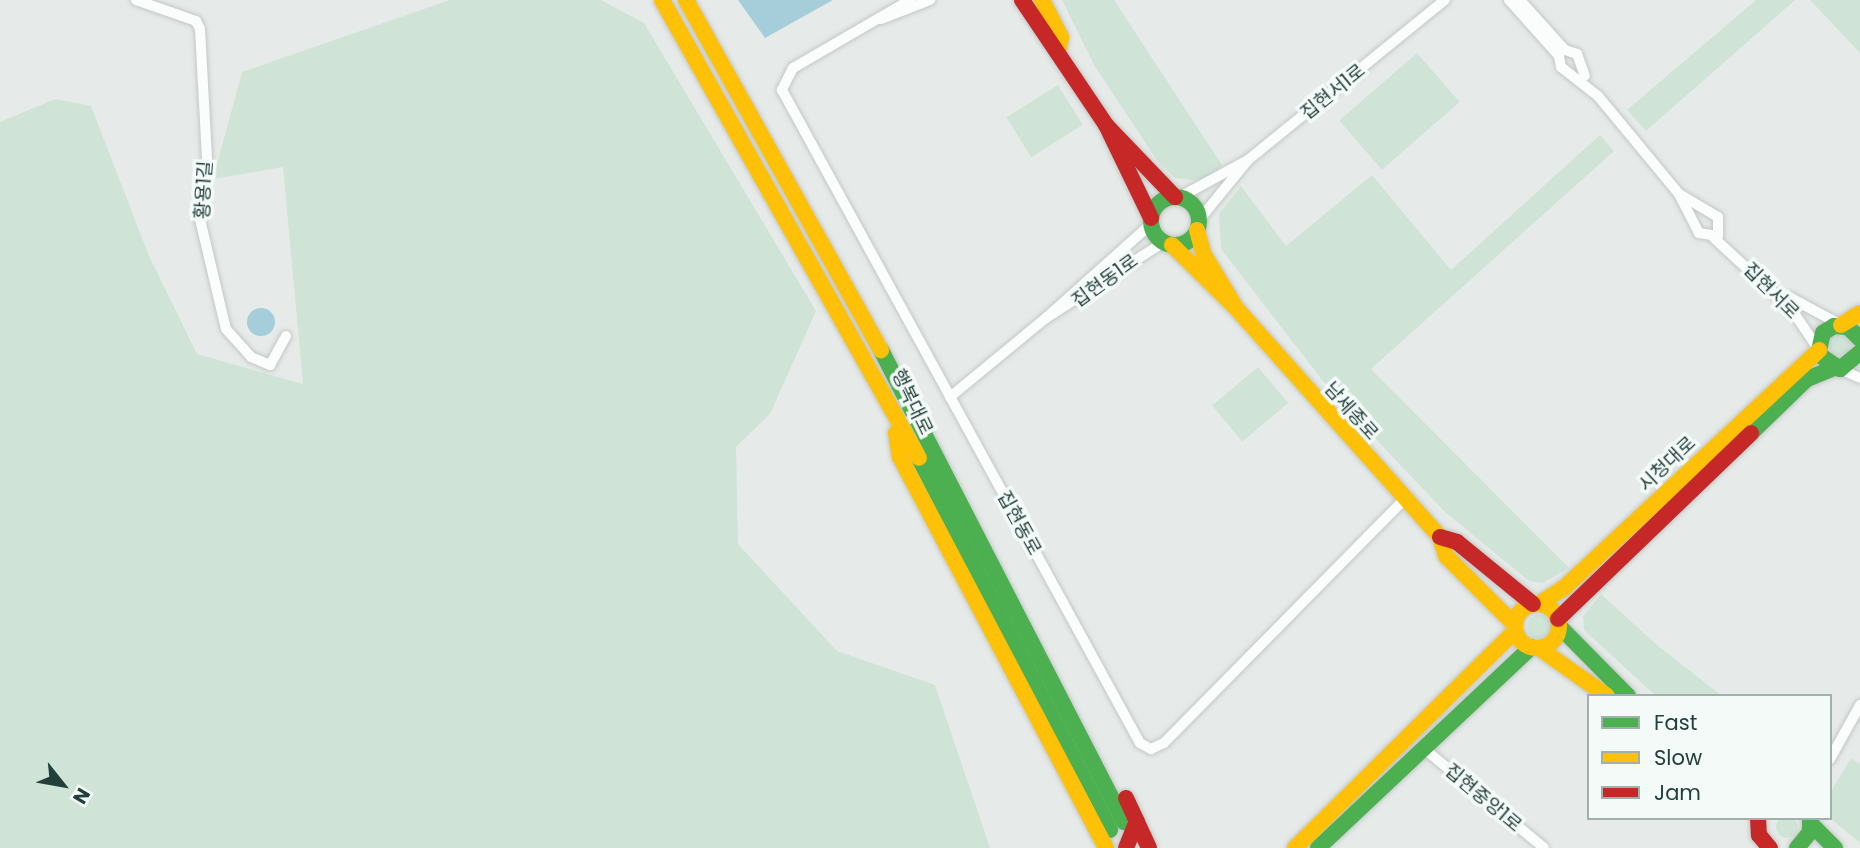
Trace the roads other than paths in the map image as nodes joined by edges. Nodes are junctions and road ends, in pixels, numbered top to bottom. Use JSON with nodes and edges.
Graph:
{"nodes":[{"id":1,"x":136,"y":0,"type":"edge"},
{"id":2,"x":662,"y":0,"type":"edge"},
{"id":3,"x":686,"y":0,"type":"edge"},
{"id":4,"x":910,"y":0,"type":"edge"},
{"id":5,"x":930,"y":0,"type":"edge"},
{"id":6,"x":1022,"y":0,"type":"edge"},
{"id":7,"x":1042,"y":0,"type":"edge"},
{"id":8,"x":1445,"y":0,"type":"edge"},
{"id":9,"x":1453,"y":0,"type":"edge"},
{"id":10,"x":1509,"y":0,"type":"edge"},
{"id":11,"x":1520,"y":0,"type":"edge"},
{"id":12,"x":881,"y":19,"type":"junction"},
{"id":13,"x":1418,"y":24,"type":"junction"},
{"id":14,"x":1059,"y":48,"type":"junction"},
{"id":15,"x":1562,"y":53,"type":"junction"},
{"id":16,"x":1575,"y":67,"type":"junction"},
{"id":17,"x":1106,"y":125,"type":"junction"},
{"id":18,"x":1248,"y":160,"type":"junction"},
{"id":19,"x":1177,"y":197,"type":"junction"},
{"id":20,"x":1702,"y":218,"type":"junction"},
{"id":21,"x":1151,"y":221,"type":"junction"},
{"id":22,"x":1198,"y":225,"type":"junction"},
{"id":23,"x":1717,"y":236,"type":"junction"},
{"id":24,"x":1168,"y":244,"type":"junction"},
{"id":25,"x":1236,"y":308,"type":"junction"},
{"id":26,"x":1860,"y":313,"type":"edge"},
{"id":27,"x":1046,"y":318,"type":"junction"},
{"id":28,"x":1841,"y":325,"type":"junction"},
{"id":29,"x":286,"y":336,"type":"dead end"},
{"id":30,"x":1860,"y":339,"type":"edge"},
{"id":31,"x":1819,"y":351,"type":"junction"},
{"id":32,"x":1860,"y":352,"type":"edge"},
{"id":33,"x":1837,"y":368,"type":"junction"},
{"id":34,"x":1860,"y":378,"type":"edge"},
{"id":35,"x":950,"y":397,"type":"junction"},
{"id":36,"x":1404,"y":500,"type":"junction"},
{"id":37,"x":1440,"y":537,"type":"junction"},
{"id":38,"x":1536,"y":604,"type":"junction"},
{"id":39,"x":1558,"y":622,"type":"junction"},
{"id":40,"x":1515,"y":628,"type":"junction"},
{"id":41,"x":1535,"y":647,"type":"junction"},
{"id":42,"x":1604,"y":694,"type":"edge"},
{"id":43,"x":1626,"y":694,"type":"edge"},
{"id":44,"x":1859,"y":706,"type":"edge"},
{"id":45,"x":1832,"y":743,"type":"edge"},
{"id":46,"x":1422,"y":747,"type":"junction"},
{"id":47,"x":1832,"y":755,"type":"edge"},
{"id":48,"x":1810,"y":821,"type":"edge"},
{"id":49,"x":1757,"y":828,"type":"edge"},
{"id":50,"x":1113,"y":837,"type":"edge"},
{"id":51,"x":1126,"y":848,"type":"edge"},
{"id":52,"x":1151,"y":848,"type":"edge"},
{"id":53,"x":1295,"y":848,"type":"edge"},
{"id":54,"x":1318,"y":848,"type":"edge"},
{"id":55,"x":1544,"y":848,"type":"edge"},
{"id":56,"x":1770,"y":848,"type":"edge"},
{"id":57,"x":1797,"y":848,"type":"edge"},
{"id":58,"x":1835,"y":848,"type":"edge"}],
"edges":[{"from":1,"to":29,"type":"street","name":"황용1길"},
{"from":2,"to":50,"type":"main road","name":"행복대로"},
{"from":3,"to":50,"type":"main road","name":"행복대로"},
{"from":4,"to":12,"type":"street","name":"집현동로"},
{"from":5,"to":12,"type":"street","name":"집현동로"},
{"from":6,"to":14,"type":"main road"},
{"from":7,"to":14,"type":"main road"},
{"from":8,"to":13,"type":"street","name":"집현서1로"},
{"from":9,"to":13,"type":"street","name":"집현서1로"},
{"from":10,"to":15,"type":"street"},
{"from":11,"to":15,"type":"street"},
{"from":12,"to":35,"type":"street","name":"집현동로"},
{"from":13,"to":18,"type":"street","name":"집현서1로"},
{"from":14,"to":17,"type":"main road"},
{"from":15,"to":16,"type":"street"},
{"from":15,"to":16,"type":"street"},
{"from":16,"to":20,"type":"street"},
{"from":17,"to":19,"type":"main road"},
{"from":17,"to":21,"type":"main road"},
{"from":18,"to":19,"type":"street","name":"집현서1로"},
{"from":18,"to":22,"type":"street","name":"집현서1로"},
{"from":19,"to":21,"type":"main road"},
{"from":19,"to":22,"type":"main road"},
{"from":20,"to":23,"type":"street"},
{"from":20,"to":23,"type":"street"},
{"from":21,"to":24,"type":"main road"},
{"from":21,"to":27,"type":"street","name":"집현동1로"},
{"from":22,"to":24,"type":"main road"},
{"from":22,"to":25,"type":"main road","name":"남세종로"},
{"from":23,"to":28,"type":"street","name":"집현서로"},
{"from":23,"to":31,"type":"street","name":"집현서로"},
{"from":24,"to":25,"type":"main road","name":"남세종로"},
{"from":24,"to":27,"type":"street","name":"집현동1로"},
{"from":25,"to":36,"type":"main road","name":"남세종로"},
{"from":26,"to":28,"type":"main road"},
{"from":27,"to":35,"type":"street","name":"집현동1로"},
{"from":28,"to":30,"type":"main road"},
{"from":28,"to":31,"type":"main road","name":"시청대로"},
{"from":31,"to":33,"type":"main road"},
{"from":31,"to":38,"type":"main road","name":"시청대로"},
{"from":32,"to":33,"type":"main road","name":"시청대로"},
{"from":33,"to":34,"type":"street"},
{"from":33,"to":39,"type":"main road","name":"시청대로"},
{"from":35,"to":36,"type":"street","name":"집현동로"},
{"from":36,"to":37,"type":"main road","name":"남세종로"},
{"from":37,"to":38,"type":"main road","name":"남세종로"},
{"from":37,"to":40,"type":"main road","name":"남세종로"},
{"from":38,"to":39,"type":"main road","name":"남세종로"},
{"from":38,"to":40,"type":"main road","name":"시청대로"},
{"from":39,"to":41,"type":"main road","name":"시청대로"},
{"from":39,"to":43,"type":"main road"},
{"from":40,"to":41,"type":"main road","name":"남세종로"},
{"from":40,"to":53,"type":"main road"},
{"from":41,"to":42,"type":"main road"},
{"from":41,"to":46,"type":"main road"},
{"from":44,"to":45,"type":"street"},
{"from":44,"to":47,"type":"street"},
{"from":46,"to":54,"type":"main road"},
{"from":46,"to":55,"type":"street","name":"집현중앙1로"},
{"from":48,"to":57,"type":"main road"},
{"from":48,"to":58,"type":"main road"},
{"from":49,"to":56,"type":"main road"},
{"from":50,"to":51,"type":"main road"},
{"from":50,"to":52,"type":"main road"}]}
